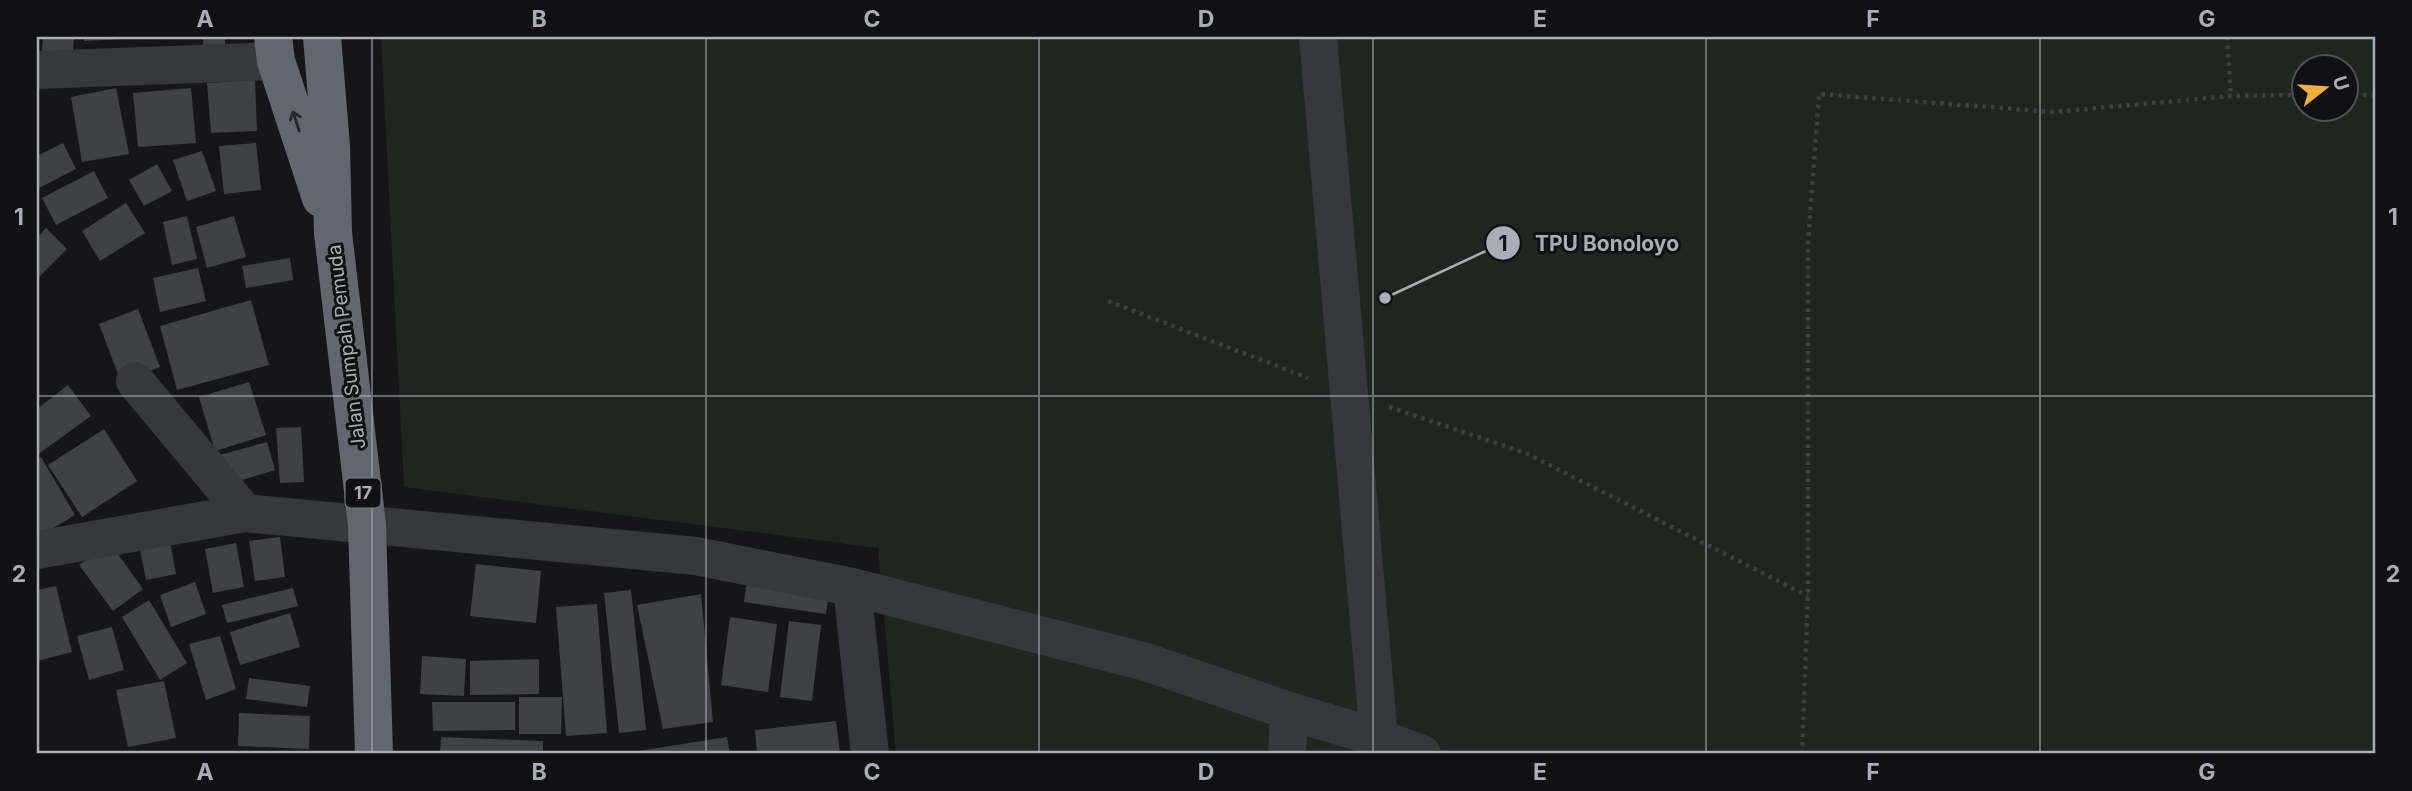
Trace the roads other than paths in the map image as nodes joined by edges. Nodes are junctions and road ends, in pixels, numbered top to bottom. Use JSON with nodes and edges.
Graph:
{"nodes":[{"id":1,"x":322,"y":37,"type":"edge"},
{"id":2,"x":1318,"y":37,"type":"edge"},
{"id":3,"x":274,"y":49,"type":"edge"},
{"id":4,"x":37,"y":70,"type":"edge"},
{"id":5,"x":333,"y":233,"type":"junction"},
{"id":6,"x":135,"y":381,"type":"dead end"},
{"id":7,"x":245,"y":513,"type":"junction"},
{"id":8,"x":367,"y":525,"type":"junction"},
{"id":9,"x":37,"y":550,"type":"edge"},
{"id":10,"x":852,"y":587,"type":"junction"},
{"id":11,"x":1289,"y":711,"type":"junction"},
{"id":12,"x":1379,"y":738,"type":"junction"},
{"id":13,"x":374,"y":754,"type":"edge"},
{"id":14,"x":870,"y":754,"type":"edge"},
{"id":15,"x":1287,"y":754,"type":"edge"},
{"id":16,"x":1422,"y":754,"type":"edge"}],
"edges":[{"from":1,"to":5,"type":"highway","name":"Jalan Sumpah Pemuda","number":"17"},
{"from":2,"to":12,"type":"street"},
{"from":3,"to":4,"type":"street"},
{"from":5,"to":3,"type":"highway","name":"Jalan Sumpah Pemuda","number":"17","one_way":true},
{"from":5,"to":8,"type":"highway","name":"Jalan Sumpah Pemuda","number":"17"},
{"from":6,"to":7,"type":"street"},
{"from":7,"to":8,"type":"street"},
{"from":7,"to":9,"type":"street"},
{"from":8,"to":10,"type":"street"},
{"from":8,"to":13,"type":"highway","name":"Jalan Sumpah Pemuda","number":"17"},
{"from":10,"to":11,"type":"street"},
{"from":10,"to":14,"type":"street"},
{"from":11,"to":12,"type":"street"},
{"from":11,"to":15,"type":"street"},
{"from":12,"to":16,"type":"street"}]}
